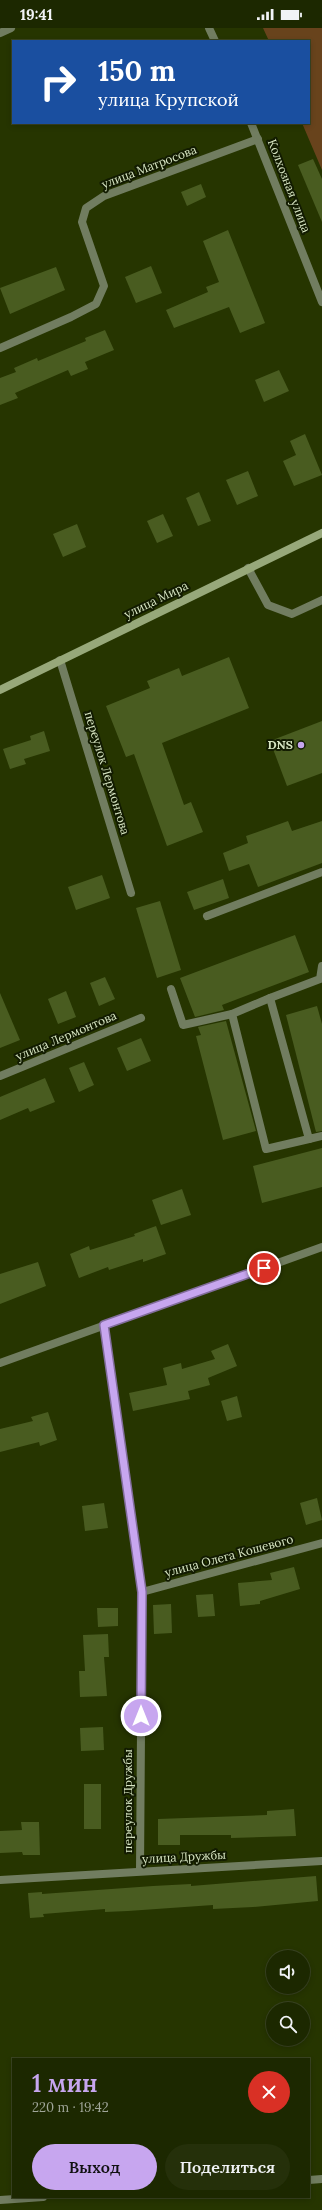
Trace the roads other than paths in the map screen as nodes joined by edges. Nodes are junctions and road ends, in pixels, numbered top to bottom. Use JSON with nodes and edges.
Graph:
{"nodes":[{"id":1,"x":11,"y":28,"type":"edge"},
{"id":2,"x":209,"y":28,"type":"edge"},
{"id":3,"x":0,"y":33,"type":"edge"},
{"id":4,"x":215,"y":40,"type":"edge"},
{"id":5,"x":251,"y":124,"type":"edge"},
{"id":6,"x":258,"y":139,"type":"junction"},
{"id":7,"x":322,"y":302,"type":"edge"},
{"id":8,"x":0,"y":348,"type":"edge"},
{"id":9,"x":322,"y":532,"type":"edge"},
{"id":10,"x":248,"y":568,"type":"junction"},
{"id":11,"x":322,"y":600,"type":"edge"},
{"id":12,"x":60,"y":660,"type":"junction"},
{"id":13,"x":0,"y":690,"type":"edge"},
{"id":14,"x":322,"y":872,"type":"edge"},
{"id":15,"x":131,"y":892,"type":"dead end"},
{"id":16,"x":207,"y":916,"type":"dead end"},
{"id":17,"x":322,"y":966,"type":"edge"},
{"id":18,"x":171,"y":989,"type":"dead end"},
{"id":19,"x":270,"y":998,"type":"junction"},
{"id":20,"x":232,"y":1014,"type":"junction"},
{"id":21,"x":140,"y":1018,"type":"dead end"},
{"id":22,"x":0,"y":1076,"type":"edge"},
{"id":23,"x":322,"y":1136,"type":"edge"},
{"id":24,"x":309,"y":1139,"type":"junction"},
{"id":25,"x":322,"y":1247,"type":"edge"},
{"id":26,"x":104,"y":1325,"type":"junction"},
{"id":27,"x":0,"y":1363,"type":"edge"},
{"id":28,"x":322,"y":1543,"type":"edge"},
{"id":29,"x":142,"y":1592,"type":"junction"},
{"id":30,"x":322,"y":1861,"type":"edge"},
{"id":31,"x":140,"y":1871,"type":"junction"},
{"id":32,"x":0,"y":1880,"type":"edge"},
{"id":33,"x":322,"y":2179,"type":"edge"},
{"id":34,"x":310,"y":2180,"type":"edge"},
{"id":35,"x":29,"y":2198,"type":"edge"},
{"id":36,"x":0,"y":2200,"type":"edge"}],
"edges":[{"from":1,"to":3,"type":"street"},
{"from":2,"to":4,"type":"street"},
{"from":5,"to":6,"type":"street","name":"Колхозная улица"},
{"from":6,"to":7,"type":"street","name":"Колхозная улица"},
{"from":6,"to":8,"type":"street","name":"улица Матросова"},
{"from":9,"to":10,"type":"main road","name":"улица Мира"},
{"from":10,"to":11,"type":"street"},
{"from":10,"to":12,"type":"main road","name":"улица Мира"},
{"from":12,"to":13,"type":"main road","name":"улица Мира"},
{"from":12,"to":15,"type":"street","name":"переулок Лермонтова"},
{"from":14,"to":16,"type":"street"},
{"from":17,"to":19,"type":"street"},
{"from":18,"to":20,"type":"street"},
{"from":19,"to":20,"type":"street"},
{"from":19,"to":24,"type":"street"},
{"from":20,"to":24,"type":"street"},
{"from":21,"to":22,"type":"street","name":"улица Лермонтова"},
{"from":23,"to":24,"type":"street"},
{"from":25,"to":26,"type":"street"},
{"from":26,"to":27,"type":"street"},
{"from":26,"to":29,"type":"street","name":"переулок Дружбы"},
{"from":28,"to":29,"type":"street","name":"улица Олега Кошевого"},
{"from":29,"to":31,"type":"street","name":"переулок Дружбы"},
{"from":30,"to":31,"type":"street","name":"улица Дружбы"},
{"from":31,"to":32,"type":"street","name":"улица Дружбы"},
{"from":33,"to":34,"type":"street"},
{"from":35,"to":36,"type":"street"}]}
